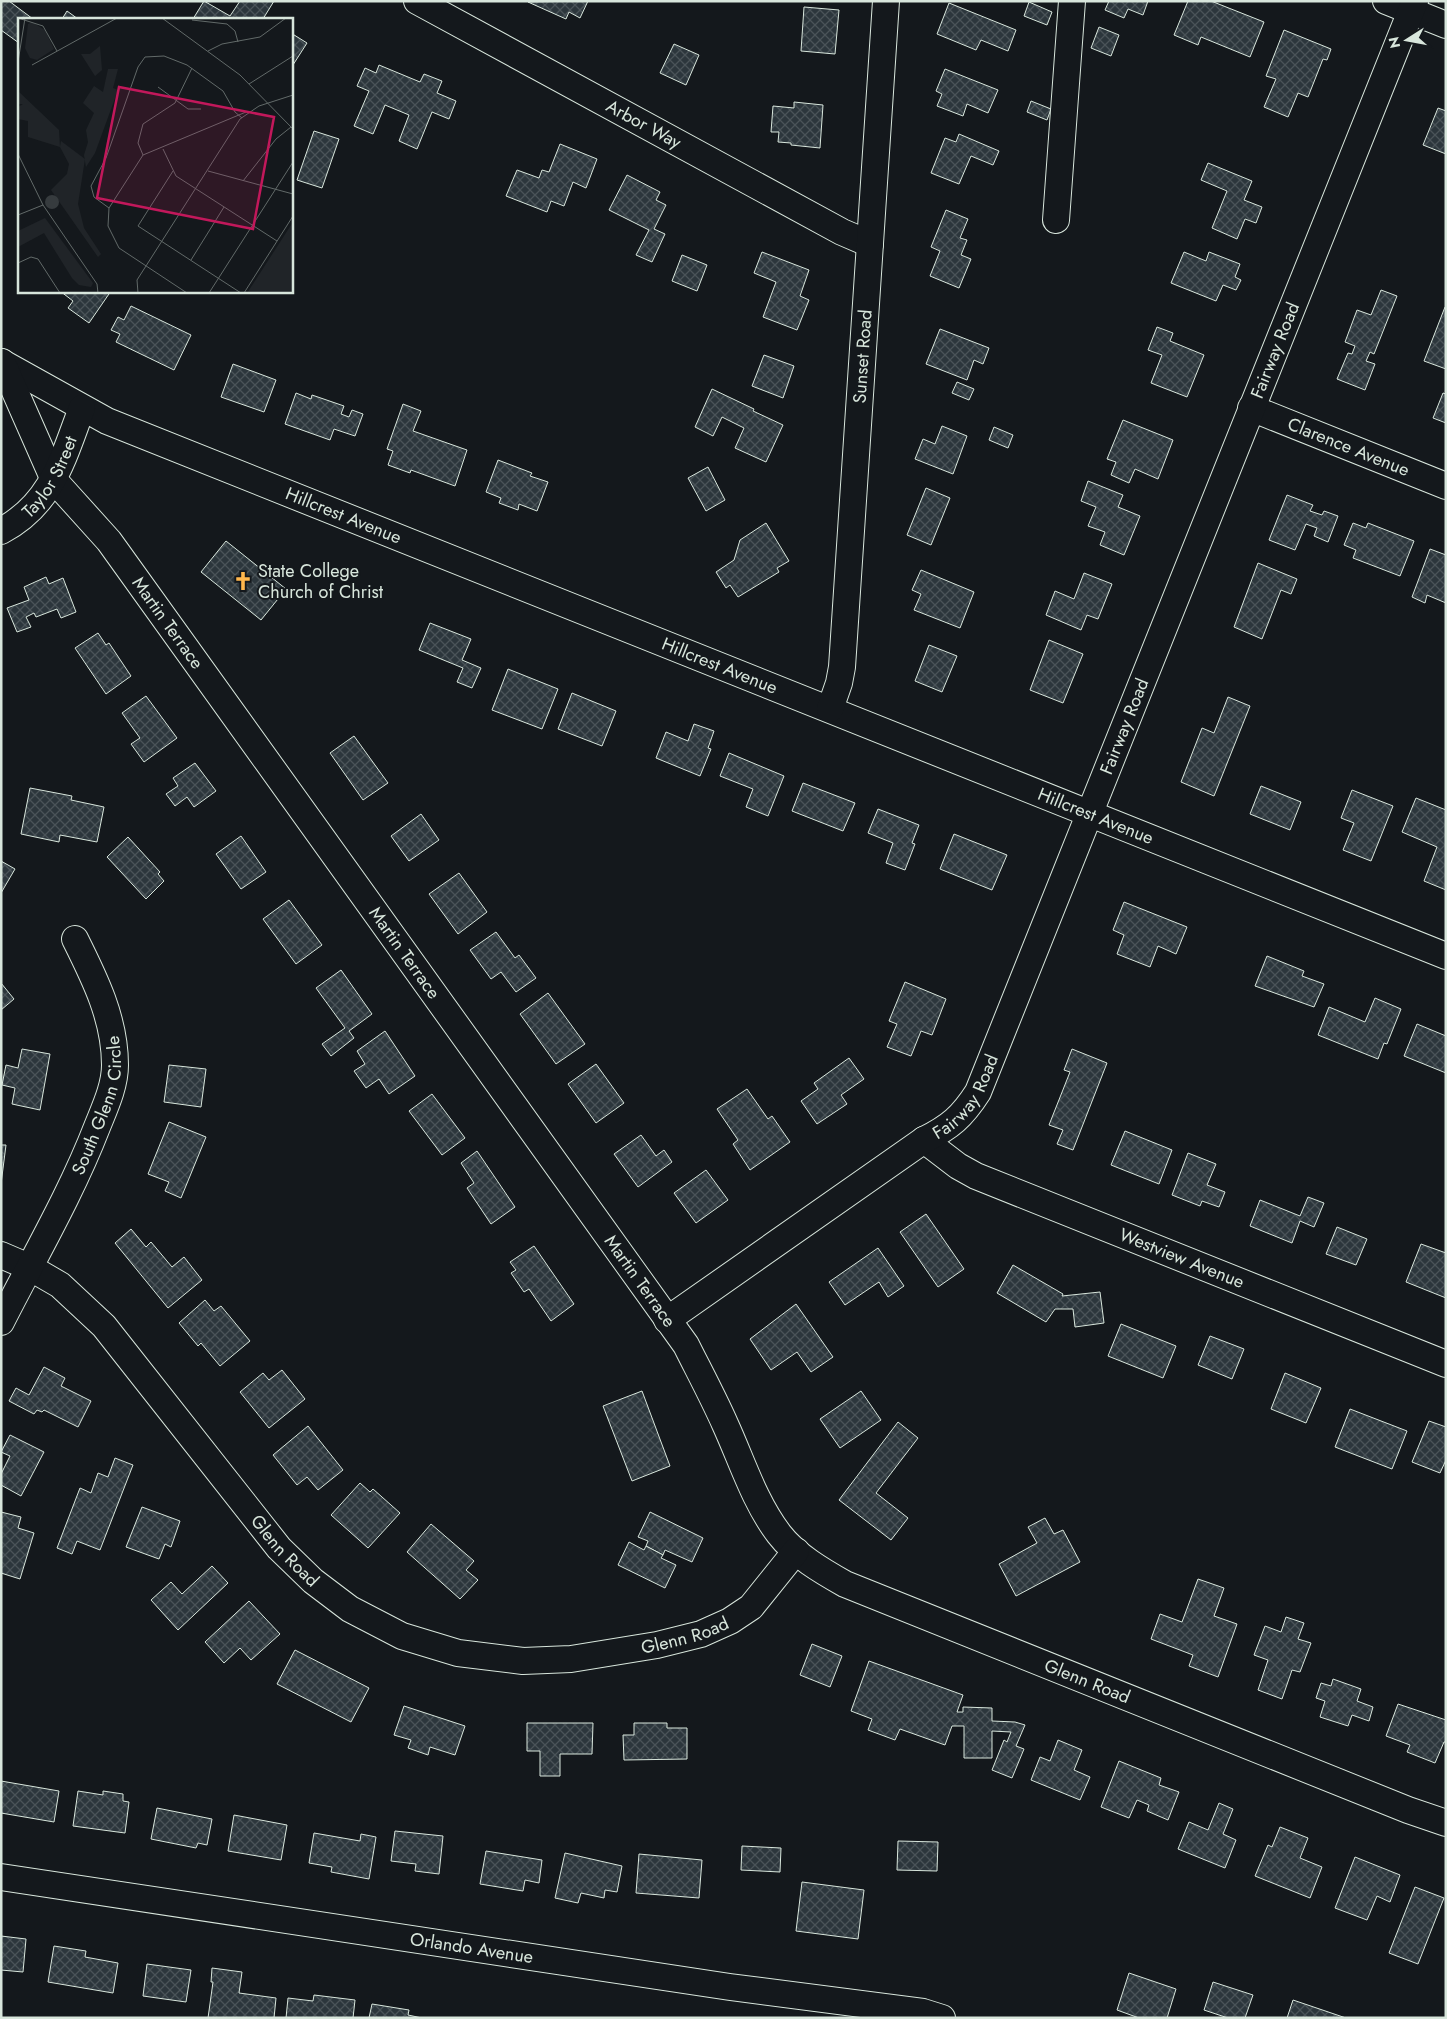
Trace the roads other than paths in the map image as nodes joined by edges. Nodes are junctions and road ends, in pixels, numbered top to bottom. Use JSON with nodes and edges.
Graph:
{"nodes":[{"id":1,"x":417,"y":1,"type":"edge"},
{"id":2,"x":886,"y":1,"type":"edge"},
{"id":3,"x":1072,"y":1,"type":"edge"},
{"id":4,"x":1386,"y":1,"type":"edge"},
{"id":5,"x":1413,"y":6,"type":"edge"},
{"id":6,"x":1446,"y":25,"type":"edge"},
{"id":7,"x":1056,"y":220,"type":"dead end"},
{"id":8,"x":870,"y":244,"type":"junction"},
{"id":9,"x":1,"y":362,"type":"edge"},
{"id":10,"x":82,"y":408,"type":"junction"},
{"id":11,"x":1251,"y":408,"type":"junction"},
{"id":12,"x":54,"y":480,"type":"junction"},
{"id":13,"x":1446,"y":486,"type":"edge"},
{"id":14,"x":1,"y":531,"type":"edge"},
{"id":15,"x":830,"y":709,"type":"junction"},
{"id":16,"x":1090,"y":813,"type":"junction"},
{"id":17,"x":75,"y":939,"type":"dead end"},
{"id":18,"x":1446,"y":956,"type":"edge"},
{"id":19,"x":924,"y":1140,"type":"junction"},
{"id":20,"x":1,"y":1255,"type":"edge"},
{"id":21,"x":29,"y":1267,"type":"junction"},
{"id":22,"x":668,"y":1320,"type":"junction"},
{"id":23,"x":1,"y":1322,"type":"edge"},
{"id":24,"x":1446,"y":1364,"type":"edge"},
{"id":25,"x":796,"y":1551,"type":"junction"},
{"id":26,"x":1446,"y":1823,"type":"edge"},
{"id":27,"x":1,"y":1876,"type":"edge"},
{"id":28,"x":942,"y":2018,"type":"edge"}],
"edges":[{"from":1,"to":8,"type":"street","name":"Arbor Way"},
{"from":2,"to":8,"type":"street","name":"Sunset Road"},
{"from":3,"to":7,"type":"street"},
{"from":4,"to":5,"type":"street"},
{"from":5,"to":6,"type":"street"},
{"from":5,"to":11,"type":"street","name":"Fairway Road"},
{"from":8,"to":15,"type":"street","name":"Sunset Road"},
{"from":9,"to":10,"type":"street","name":"Hillcrest Avenue"},
{"from":9,"to":12,"type":"street","name":"Martin Terrace"},
{"from":10,"to":12,"type":"street","name":"Taylor Street"},
{"from":10,"to":15,"type":"street","name":"Hillcrest Avenue"},
{"from":11,"to":13,"type":"street","name":"Clarence Avenue"},
{"from":11,"to":16,"type":"street","name":"Fairway Road"},
{"from":12,"to":14,"type":"street","name":"Taylor Street"},
{"from":12,"to":22,"type":"street","name":"Martin Terrace"},
{"from":15,"to":16,"type":"street","name":"Hillcrest Avenue"},
{"from":16,"to":18,"type":"street","name":"Hillcrest Avenue"},
{"from":16,"to":19,"type":"street","name":"Fairway Road"},
{"from":17,"to":21,"type":"street","name":"South Glenn Circle"},
{"from":19,"to":22,"type":"street","name":"Fairway Road"},
{"from":19,"to":24,"type":"street","name":"Westview Avenue"},
{"from":20,"to":21,"type":"street","name":"Glenn Road"},
{"from":21,"to":23,"type":"street","name":"South Glenn Circle"},
{"from":21,"to":25,"type":"street","name":"Glenn Road"},
{"from":22,"to":25,"type":"street","name":"Martin Terrace"},
{"from":25,"to":26,"type":"street","name":"Glenn Road"},
{"from":27,"to":28,"type":"street","name":"Orlando Avenue"}]}
